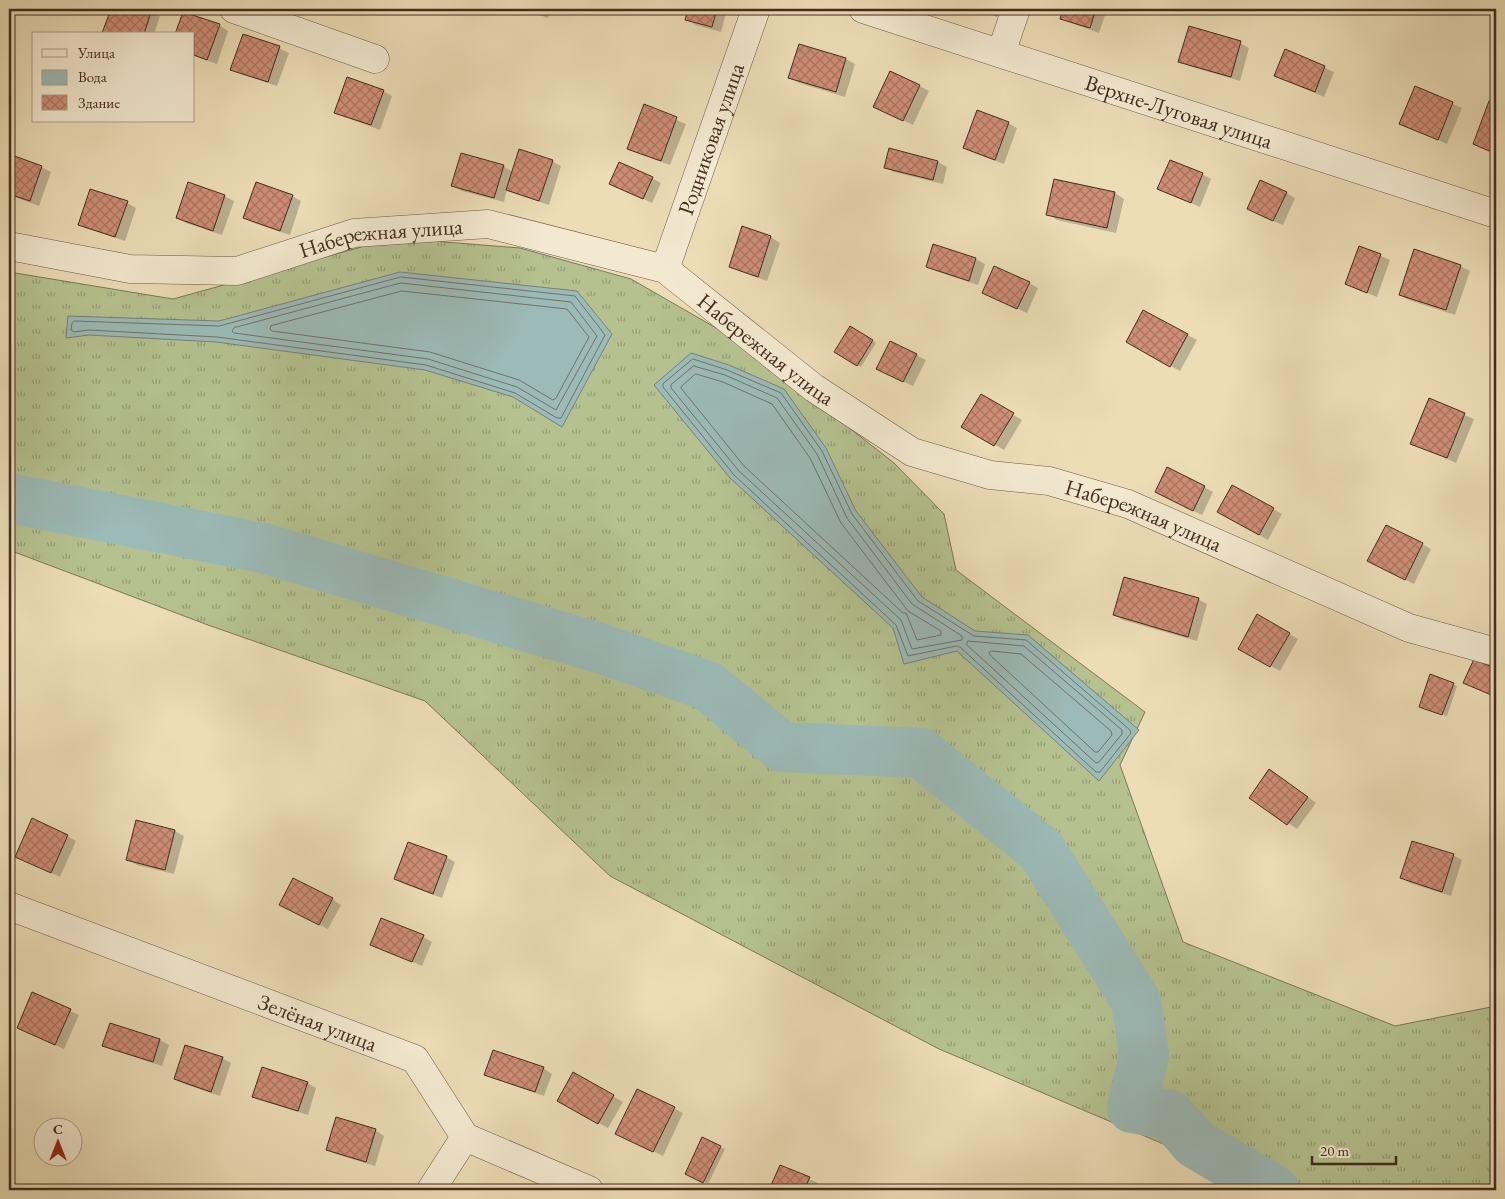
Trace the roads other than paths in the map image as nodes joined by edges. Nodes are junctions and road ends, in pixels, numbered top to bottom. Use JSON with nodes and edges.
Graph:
{"nodes":[{"id":1,"x":234,"y":9,"type":"edge"},
{"id":2,"x":756,"y":9,"type":"edge"},
{"id":3,"x":863,"y":9,"type":"edge"},
{"id":4,"x":1016,"y":9,"type":"edge"},
{"id":5,"x":1001,"y":52,"type":"junction"},
{"id":6,"x":375,"y":58,"type":"dead end"},
{"id":7,"x":1496,"y":214,"type":"edge"},
{"id":8,"x":9,"y":246,"type":"edge"},
{"id":9,"x":665,"y":269,"type":"junction"},
{"id":10,"x":1496,"y":652,"type":"edge"},
{"id":11,"x":9,"y":906,"type":"edge"},
{"id":12,"x":465,"y":1137,"type":"junction"},
{"id":13,"x":431,"y":1190,"type":"edge"},
{"id":14,"x":589,"y":1190,"type":"edge"}],
"edges":[{"from":1,"to":6,"type":"street"},
{"from":2,"to":9,"type":"street","name":"Родниковая улица"},
{"from":3,"to":5,"type":"street","name":"Верхне-Луговая улица"},
{"from":4,"to":5,"type":"street"},
{"from":5,"to":7,"type":"street","name":"Верхне-Луговая улица"},
{"from":8,"to":9,"type":"street","name":"Набережная улица"},
{"from":9,"to":10,"type":"street","name":"Набережная улица"},
{"from":11,"to":12,"type":"street","name":"Зелёная улица"},
{"from":12,"to":13,"type":"street"},
{"from":12,"to":14,"type":"street"}]}
